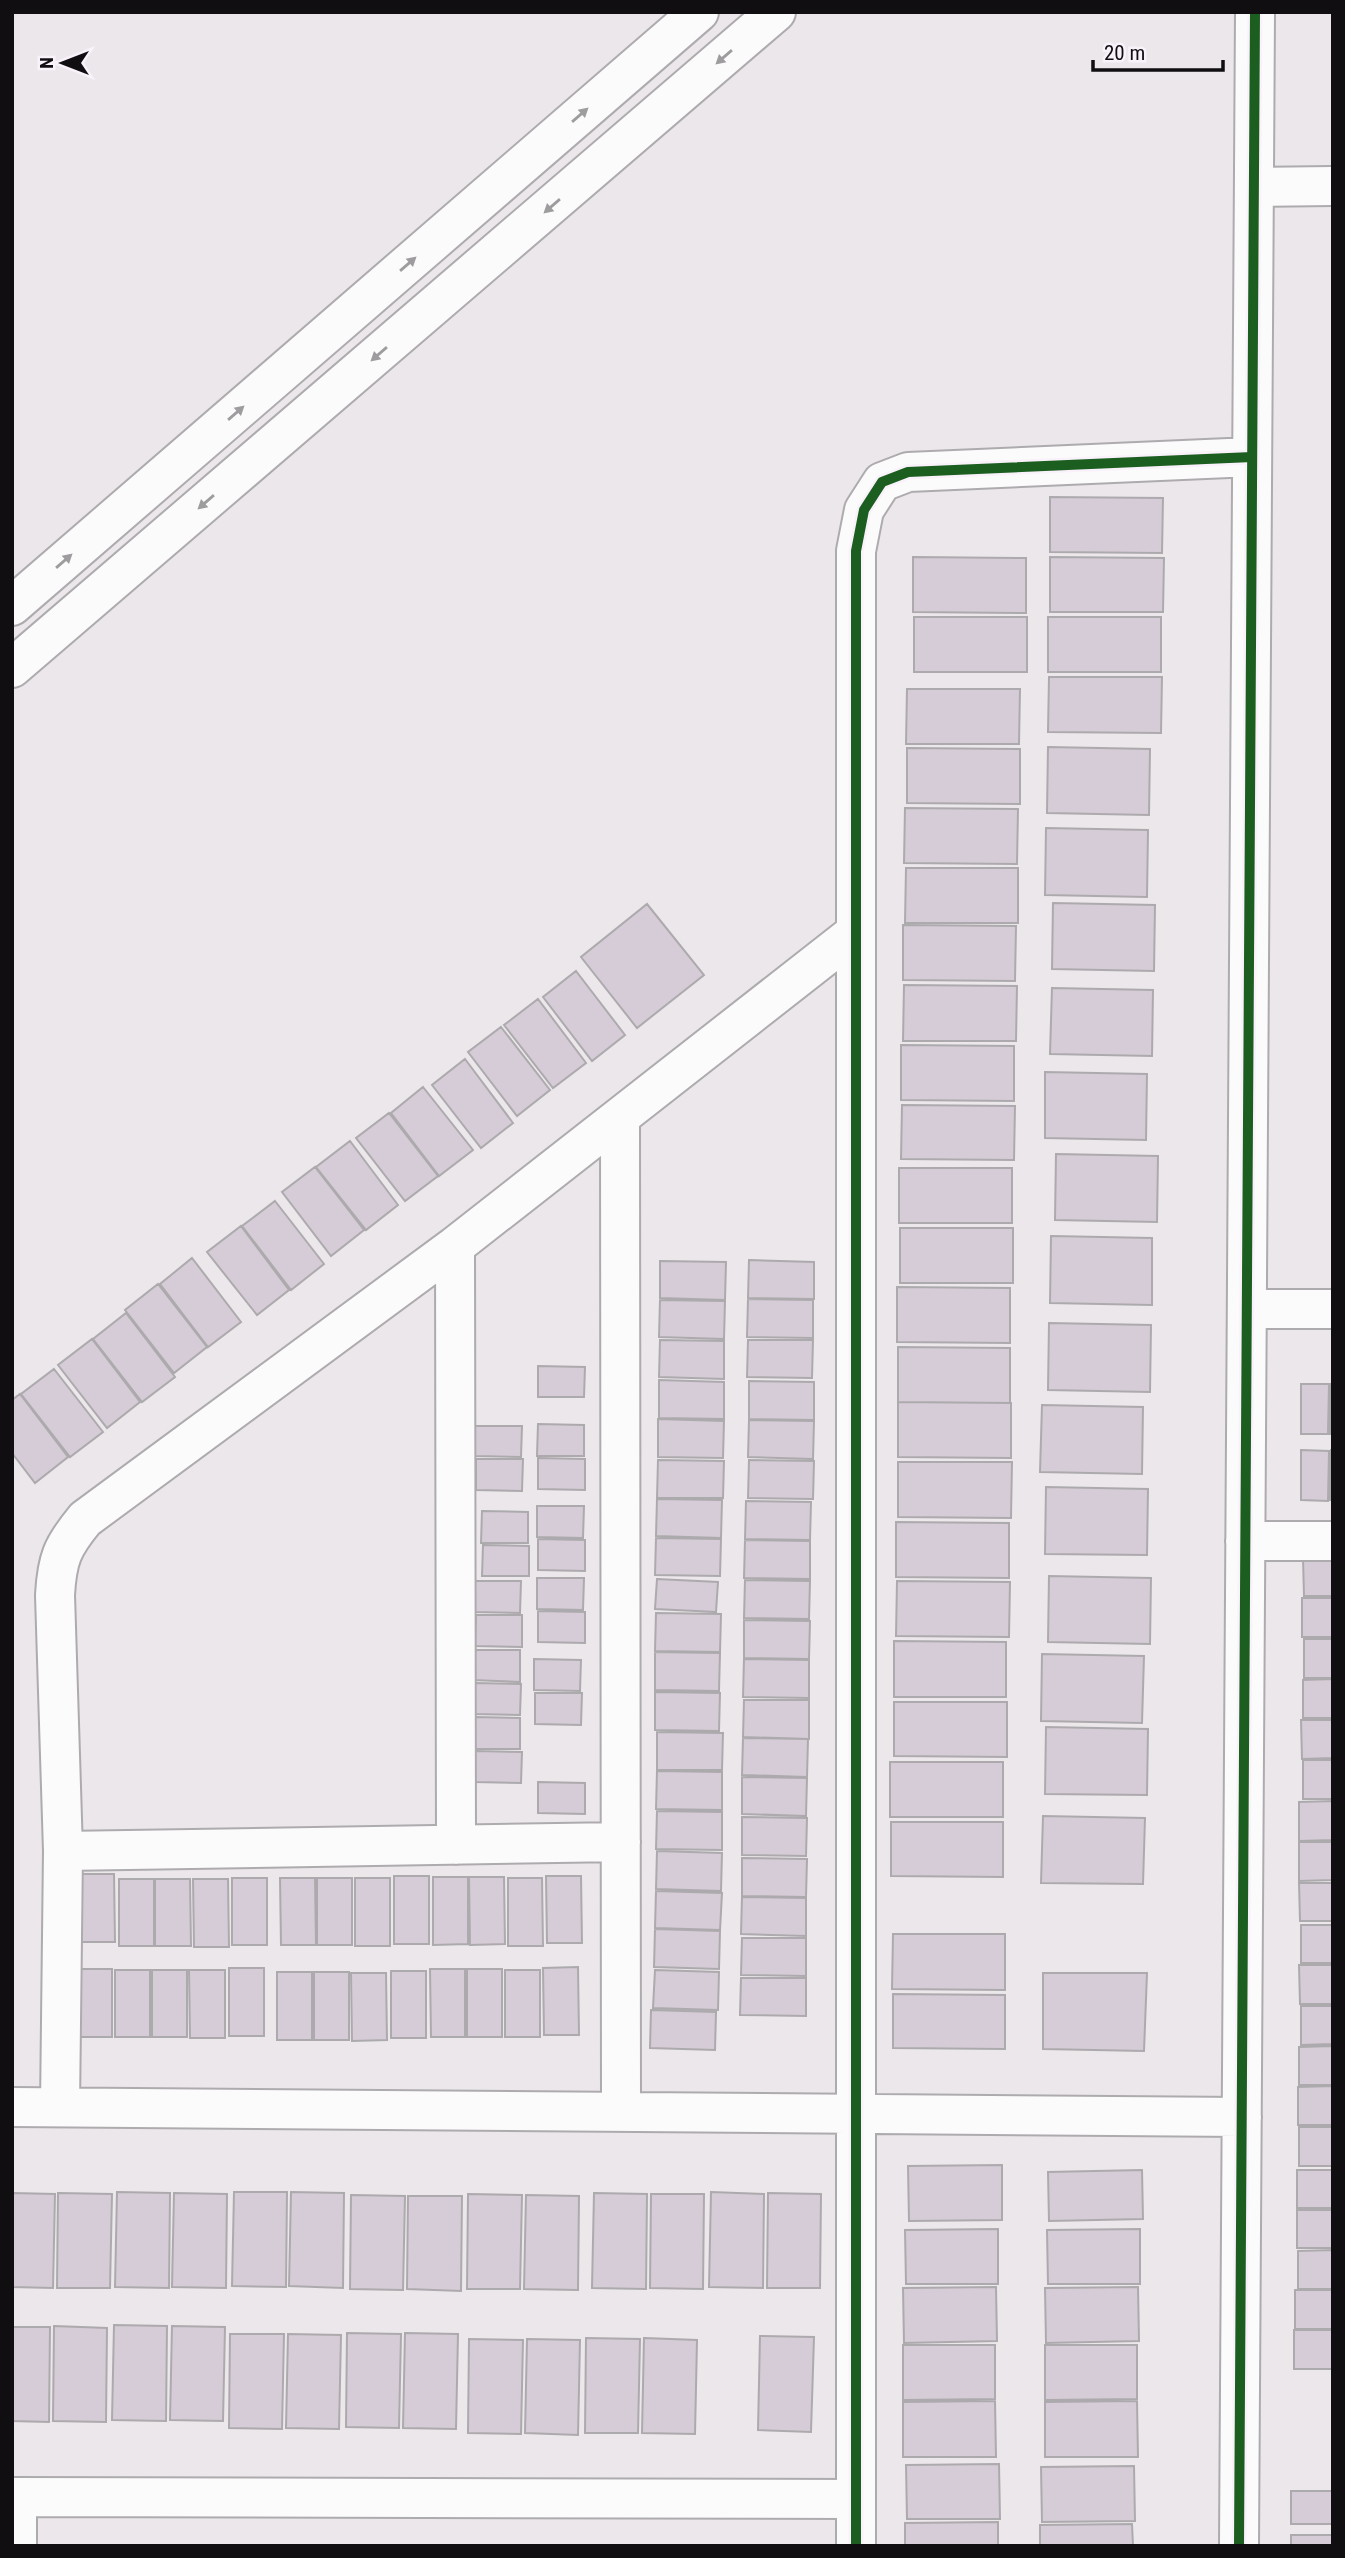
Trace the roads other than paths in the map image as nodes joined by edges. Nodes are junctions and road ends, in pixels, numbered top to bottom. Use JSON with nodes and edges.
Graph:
{"nodes":[{"id":1,"x":699,"y":12,"type":"edge"},
{"id":2,"x":776,"y":12,"type":"edge"},
{"id":3,"x":1255,"y":12,"type":"edge"},
{"id":4,"x":1333,"y":186,"type":"edge"},
{"id":5,"x":1254,"y":187,"type":"junction"},
{"id":6,"x":1252,"y":457,"type":"junction"},
{"id":7,"x":12,"y":606,"type":"edge"},
{"id":8,"x":12,"y":668,"type":"edge"},
{"id":9,"x":856,"y":932,"type":"junction"},
{"id":10,"x":620,"y":1117,"type":"junction"},
{"id":11,"x":455,"y":1247,"type":"junction"},
{"id":12,"x":1247,"y":1309,"type":"junction"},
{"id":13,"x":1333,"y":1309,"type":"edge"},
{"id":14,"x":1245,"y":1541,"type":"junction"},
{"id":15,"x":1333,"y":1541,"type":"edge"},
{"id":16,"x":621,"y":1842,"type":"junction"},
{"id":17,"x":456,"y":1845,"type":"junction"},
{"id":18,"x":62,"y":1851,"type":"junction"},
{"id":19,"x":12,"y":2107,"type":"edge"},
{"id":20,"x":60,"y":2107,"type":"junction"},
{"id":21,"x":621,"y":2112,"type":"junction"},
{"id":22,"x":856,"y":2113,"type":"junction"},
{"id":23,"x":1242,"y":2117,"type":"junction"},
{"id":24,"x":15,"y":2497,"type":"edge"},
{"id":25,"x":856,"y":2499,"type":"junction"},
{"id":26,"x":17,"y":2546,"type":"edge"},
{"id":27,"x":856,"y":2546,"type":"edge"},
{"id":28,"x":1239,"y":2546,"type":"edge"}],
"edges":[{"from":7,"to":1,"type":"street","one_way":true},
{"from":2,"to":8,"type":"street","one_way":true},
{"from":3,"to":5,"type":"street"},
{"from":4,"to":5,"type":"street"},
{"from":5,"to":6,"type":"street"},
{"from":6,"to":9,"type":"street"},
{"from":6,"to":12,"type":"street"},
{"from":9,"to":10,"type":"street"},
{"from":9,"to":22,"type":"street"},
{"from":10,"to":11,"type":"street"},
{"from":10,"to":16,"type":"street"},
{"from":11,"to":17,"type":"street"},
{"from":11,"to":18,"type":"street"},
{"from":12,"to":13,"type":"street"},
{"from":12,"to":14,"type":"street"},
{"from":14,"to":15,"type":"street"},
{"from":14,"to":23,"type":"street"},
{"from":16,"to":17,"type":"street"},
{"from":16,"to":21,"type":"street"},
{"from":17,"to":18,"type":"street"},
{"from":18,"to":20,"type":"street"},
{"from":19,"to":20,"type":"street"},
{"from":20,"to":21,"type":"street"},
{"from":21,"to":22,"type":"street"},
{"from":22,"to":23,"type":"street"},
{"from":22,"to":25,"type":"street"},
{"from":23,"to":28,"type":"street"},
{"from":24,"to":25,"type":"street"},
{"from":24,"to":26,"type":"street"},
{"from":25,"to":27,"type":"street"}]}
